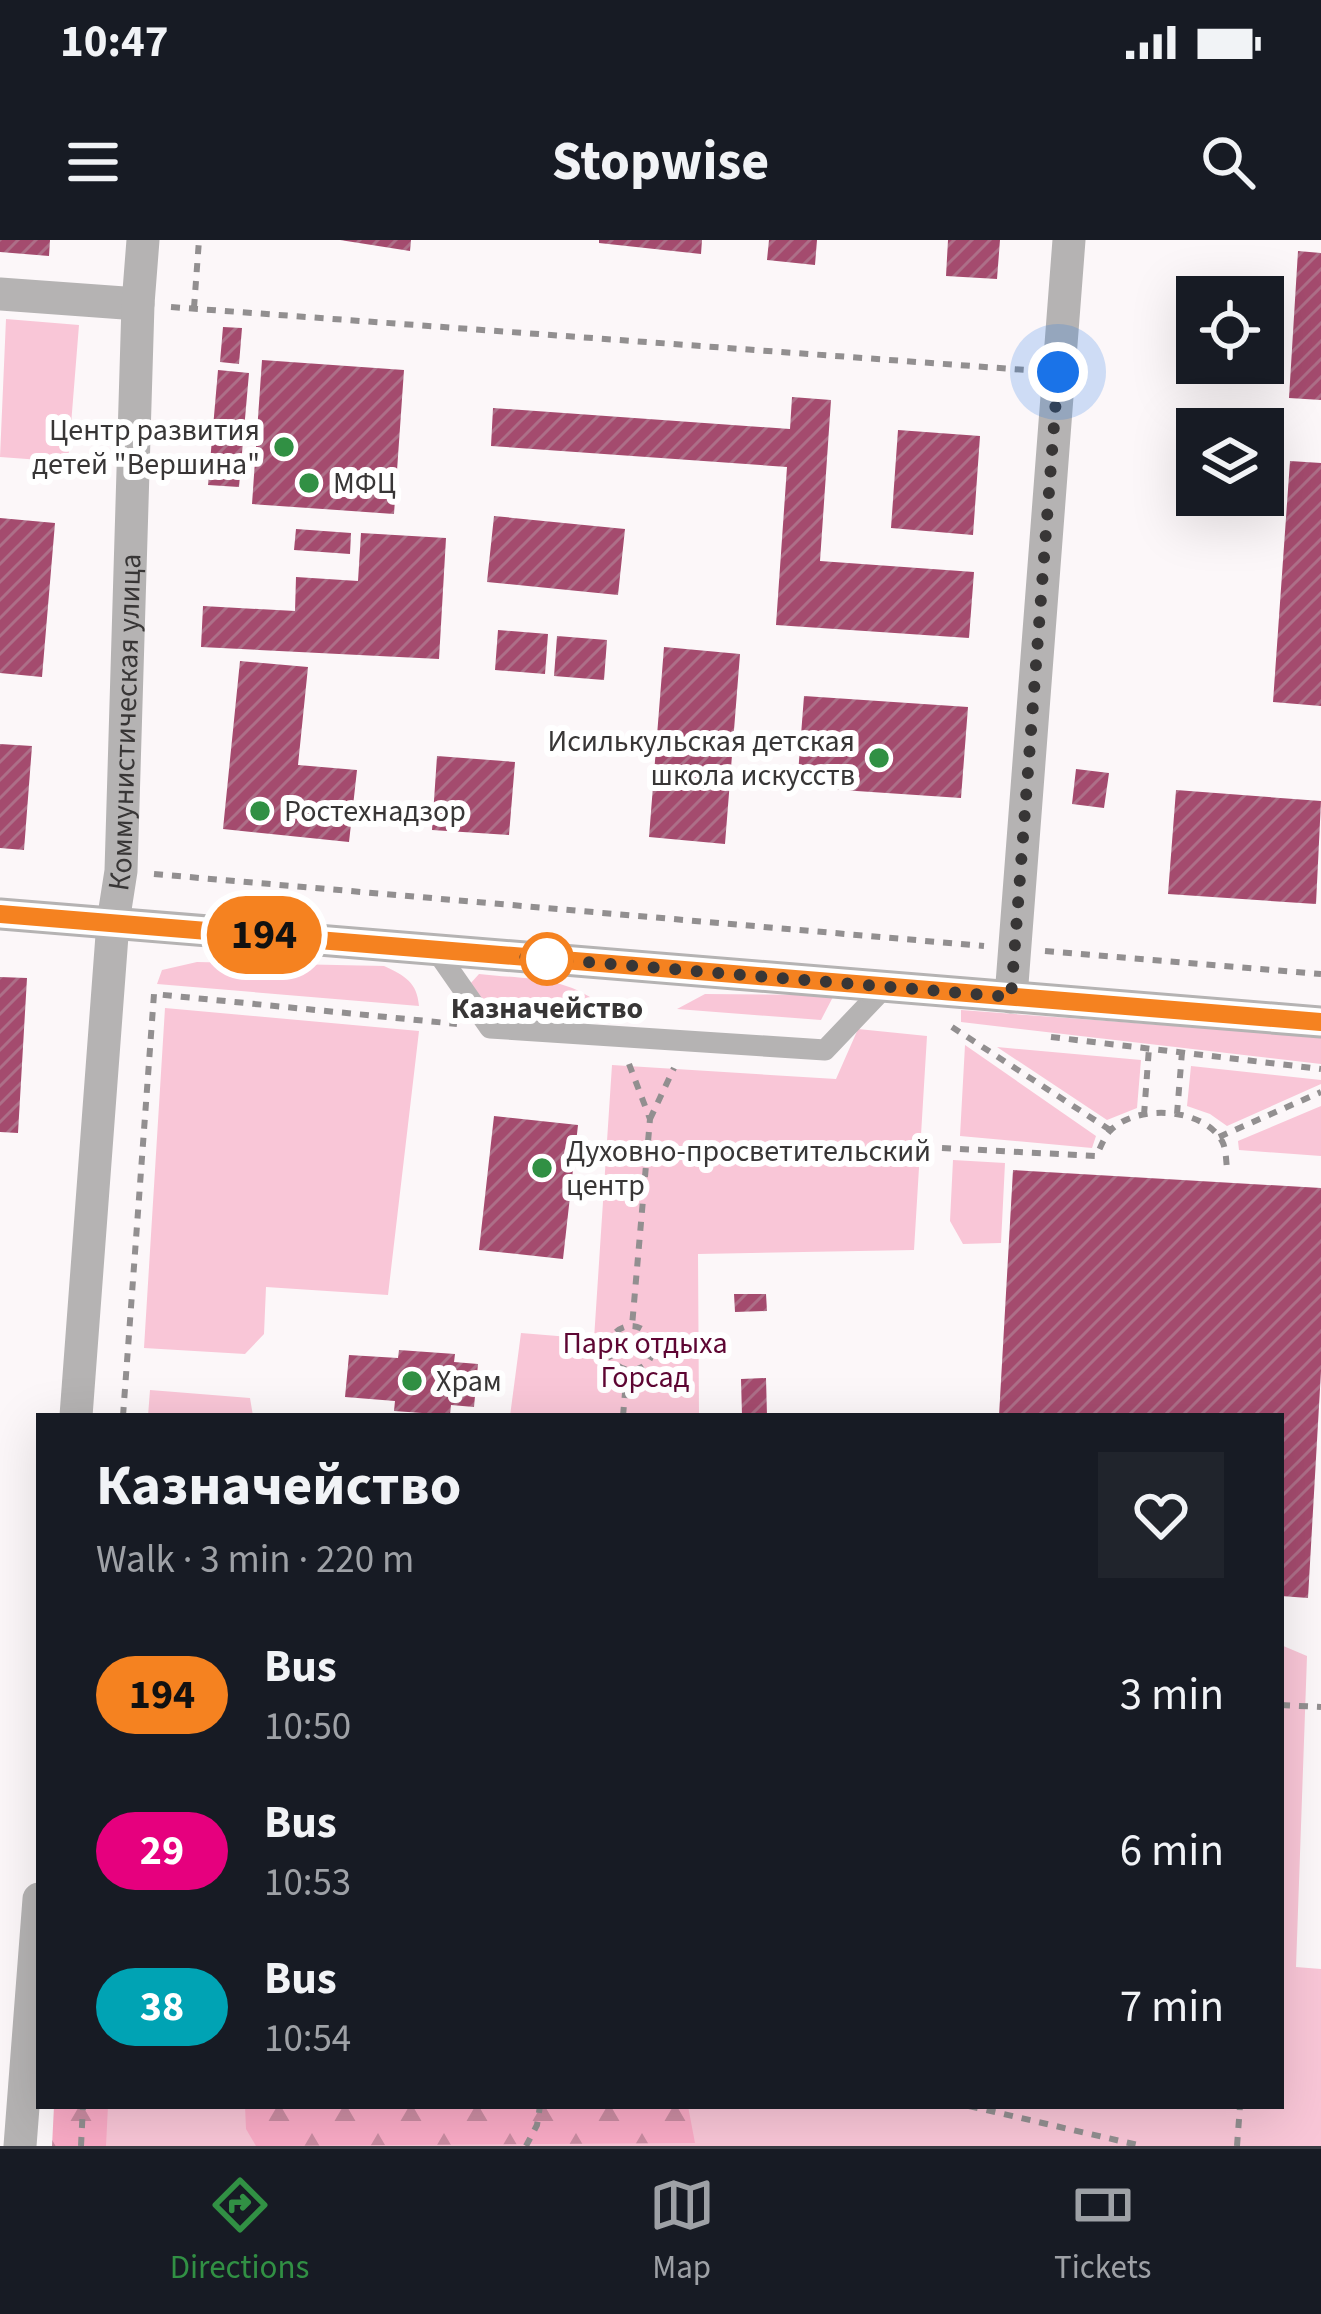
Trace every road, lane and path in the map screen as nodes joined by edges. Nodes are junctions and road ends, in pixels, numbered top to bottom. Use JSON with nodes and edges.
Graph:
{"nodes":[{"id":1,"x":143,"y":240,"type":"edge"},
{"id":2,"x":199,"y":240,"type":"edge"},
{"id":3,"x":1069,"y":240,"type":"edge"},
{"id":4,"x":0,"y":294,"type":"edge"},
{"id":5,"x":138,"y":304,"type":"junction"},
{"id":6,"x":194,"y":308,"type":"junction"},
{"id":7,"x":1058,"y":372,"type":"junction"},
{"id":8,"x":121,"y":871,"type":"junction"},
{"id":9,"x":0,"y":914,"type":"edge"},
{"id":10,"x":113,"y":922,"type":"junction"},
{"id":11,"x":1014,"y":948,"type":"junction"},
{"id":12,"x":435,"y":949,"type":"junction"},
{"id":13,"x":1321,"y":974,"type":"edge"},
{"id":14,"x":885,"y":987,"type":"junction"},
{"id":15,"x":1011,"y":997,"type":"junction"},
{"id":16,"x":1321,"y":1022,"type":"edge"},
{"id":17,"x":972,"y":1027,"type":"dead end"},
{"id":18,"x":490,"y":1028,"type":"junction"},
{"id":19,"x":1038,"y":1035,"type":"dead end"},
{"id":20,"x":620,"y":1036,"type":"junction"},
{"id":21,"x":686,"y":1041,"type":"junction"},
{"id":22,"x":1149,"y":1048,"type":"junction"},
{"id":23,"x":1181,"y":1052,"type":"junction"},
{"id":24,"x":1321,"y":1069,"type":"edge"},
{"id":25,"x":1321,"y":1092,"type":"edge"},
{"id":26,"x":1144,"y":1115,"type":"junction"},
{"id":27,"x":1177,"y":1115,"type":"junction"},
{"id":28,"x":650,"y":1119,"type":"junction"},
{"id":29,"x":1110,"y":1130,"type":"junction"},
{"id":30,"x":1219,"y":1137,"type":"junction"},
{"id":31,"x":942,"y":1148,"type":"dead end"},
{"id":32,"x":1227,"y":1169,"type":"dead end"},
{"id":33,"x":632,"y":1325,"type":"junction"},
{"id":34,"x":627,"y":1370,"type":"junction"},
{"id":35,"x":76,"y":1413,"type":"edge"},
{"id":36,"x":123,"y":1413,"type":"edge"},
{"id":37,"x":623,"y":1413,"type":"edge"},
{"id":38,"x":1284,"y":1705,"type":"edge"},
{"id":39,"x":1321,"y":1707,"type":"edge"},
{"id":40,"x":36,"y":1937,"type":"edge"},
{"id":41,"x":83,"y":2109,"type":"edge"},
{"id":42,"x":540,"y":2109,"type":"edge"},
{"id":43,"x":982,"y":2109,"type":"edge"},
{"id":44,"x":1240,"y":2109,"type":"edge"},
{"id":45,"x":20,"y":2146,"type":"edge"},
{"id":46,"x":81,"y":2146,"type":"edge"},
{"id":47,"x":526,"y":2146,"type":"edge"},
{"id":48,"x":1142,"y":2146,"type":"edge"},
{"id":49,"x":1237,"y":2146,"type":"edge"}],
"edges":[{"from":1,"to":5,"type":"street","name":"Коммунистическая улица"},
{"from":2,"to":6,"type":"path"},
{"from":3,"to":7,"type":"street"},
{"from":4,"to":5,"type":"street"},
{"from":5,"to":6,"type":"path"},
{"from":5,"to":8,"type":"street","name":"Коммунистическая улица"},
{"from":6,"to":7,"type":"path"},
{"from":7,"to":11,"type":"street"},
{"from":8,"to":10,"type":"street","name":"Коммунистическая улица"},
{"from":8,"to":11,"type":"path"},
{"from":9,"to":10,"type":"street"},
{"from":10,"to":12,"type":"street"},
{"from":10,"to":35,"type":"street","name":"Коммунистическая улица"},
{"from":11,"to":13,"type":"path"},
{"from":11,"to":15,"type":"street"},
{"from":12,"to":14,"type":"street"},
{"from":12,"to":18,"type":"lane"},
{"from":14,"to":15,"type":"street"},
{"from":14,"to":21,"type":"lane"},
{"from":15,"to":16,"type":"street"},
{"from":17,"to":29,"type":"path"},
{"from":18,"to":20,"type":"lane"},
{"from":18,"to":36,"type":"path"},
{"from":19,"to":22,"type":"path"},
{"from":20,"to":21,"type":"lane"},
{"from":20,"to":28,"type":"path"},
{"from":21,"to":28,"type":"path"},
{"from":22,"to":23,"type":"path"},
{"from":22,"to":26,"type":"path"},
{"from":23,"to":24,"type":"path"},
{"from":23,"to":27,"type":"path"},
{"from":25,"to":30,"type":"path"},
{"from":26,"to":27,"type":"path"},
{"from":26,"to":29,"type":"path"},
{"from":27,"to":30,"type":"path"},
{"from":28,"to":33,"type":"path"},
{"from":29,"to":31,"type":"path"},
{"from":30,"to":32,"type":"path"},
{"from":33,"to":34,"type":"path"},
{"from":33,"to":34,"type":"path"},
{"from":34,"to":37,"type":"path"},
{"from":38,"to":39,"type":"path"},
{"from":40,"to":45,"type":"street"},
{"from":41,"to":46,"type":"path"},
{"from":42,"to":47,"type":"path"},
{"from":43,"to":48,"type":"path"},
{"from":44,"to":49,"type":"path"}]}
